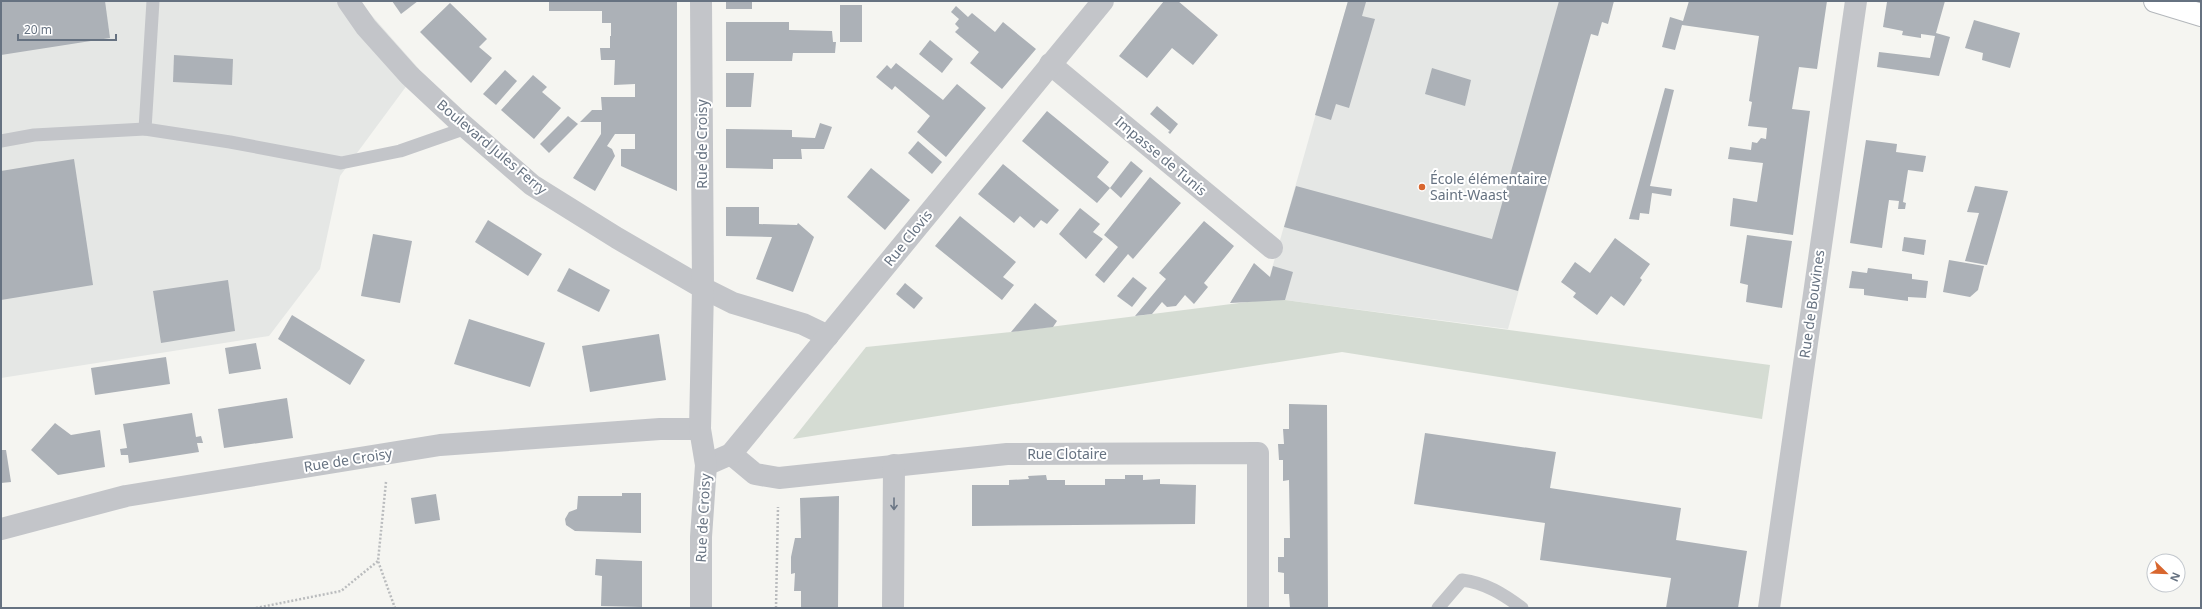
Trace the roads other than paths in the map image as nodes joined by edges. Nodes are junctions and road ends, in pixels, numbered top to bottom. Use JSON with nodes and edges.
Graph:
{"nodes":[{"id":1,"x":153,"y":1,"type":"edge"},
{"id":2,"x":348,"y":1,"type":"edge"},
{"id":3,"x":701,"y":1,"type":"edge"},
{"id":4,"x":1103,"y":1,"type":"edge"},
{"id":5,"x":1856,"y":1,"type":"edge"},
{"id":6,"x":2165,"y":2,"type":"edge"},
{"id":7,"x":2201,"y":15,"type":"edge"},
{"id":8,"x":1050,"y":64,"type":"junction"},
{"id":9,"x":466,"y":128,"type":"junction"},
{"id":10,"x":145,"y":129,"type":"junction"},
{"id":11,"x":1,"y":141,"type":"edge"},
{"id":12,"x":1272,"y":248,"type":"dead end"},
{"id":13,"x":703,"y":288,"type":"junction"},
{"id":14,"x":828,"y":336,"type":"junction"},
{"id":15,"x":700,"y":429,"type":"junction"},
{"id":16,"x":731,"y":454,"type":"junction"},
{"id":17,"x":706,"y":465,"type":"junction"},
{"id":18,"x":894,"y":465,"type":"junction"},
{"id":19,"x":1,"y":529,"type":"edge"},
{"id":20,"x":701,"y":608,"type":"edge"},
{"id":21,"x":893,"y":608,"type":"edge"},
{"id":22,"x":1258,"y":608,"type":"edge"},
{"id":23,"x":1438,"y":608,"type":"edge"},
{"id":24,"x":1522,"y":608,"type":"edge"},
{"id":25,"x":1769,"y":608,"type":"edge"}],
"edges":[{"from":1,"to":10,"type":"lane"},
{"from":2,"to":9,"type":"street","name":"Boulevard Jules Ferry"},
{"from":3,"to":13,"type":"street","name":"Rue de Croisy"},
{"from":4,"to":8,"type":"street","name":"Rue Clovis"},
{"from":5,"to":25,"type":"street","name":"Rue de Bouvines"},
{"from":6,"to":7,"type":"main road"},
{"from":8,"to":12,"type":"street","name":"Impasse de Tunis"},
{"from":8,"to":14,"type":"street","name":"Rue Clovis"},
{"from":9,"to":10,"type":"lane"},
{"from":9,"to":13,"type":"street","name":"Boulevard Jules Ferry"},
{"from":10,"to":11,"type":"lane"},
{"from":13,"to":14,"type":"street"},
{"from":13,"to":15,"type":"street","name":"Rue de Croisy"},
{"from":14,"to":16,"type":"street","name":"Rue Clovis"},
{"from":15,"to":17,"type":"street","name":"Rue de Croisy"},
{"from":15,"to":19,"type":"street","name":"Rue de Croisy"},
{"from":16,"to":17,"type":"street","name":"Rue Clovis"},
{"from":16,"to":18,"type":"street","name":"Rue Clotaire"},
{"from":17,"to":20,"type":"street","name":"Rue de Croisy"},
{"from":18,"to":21,"type":"street","one_way":true},
{"from":18,"to":22,"type":"street","name":"Rue Clotaire"},
{"from":23,"to":24,"type":"lane"}]}
